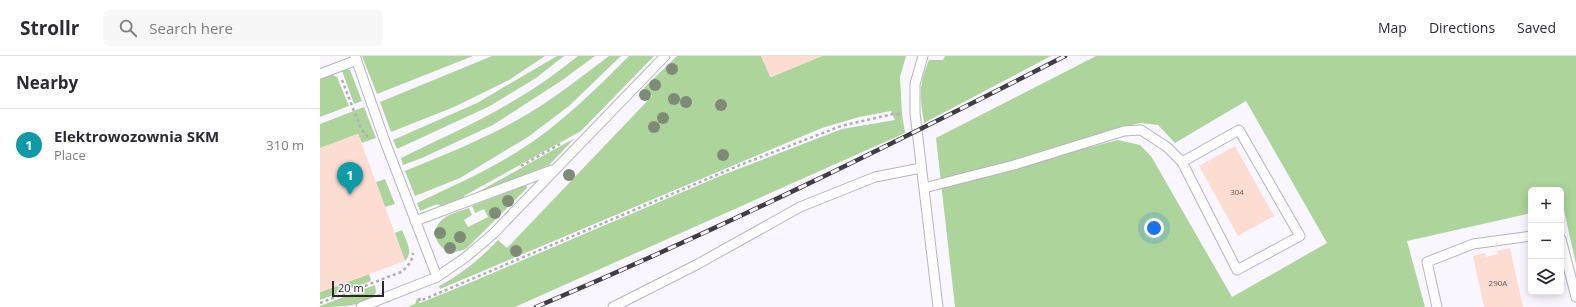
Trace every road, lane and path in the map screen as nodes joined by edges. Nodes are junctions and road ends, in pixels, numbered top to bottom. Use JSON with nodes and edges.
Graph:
{"nodes":[{"id":1,"x":665,"y":56,"type":"edge"},
{"id":2,"x":923,"y":56,"type":"edge"},
{"id":3,"x":356,"y":58,"type":"edge"},
{"id":4,"x":337,"y":68,"type":"junction"},
{"id":5,"x":320,"y":74,"type":"edge"},
{"id":6,"x":893,"y":114,"type":"dead end"},
{"id":7,"x":370,"y":140,"type":"dead end"},
{"id":8,"x":1182,"y":162,"type":"junction"},
{"id":9,"x":921,"y":168,"type":"junction"},
{"id":10,"x":555,"y":169,"type":"junction"},
{"id":11,"x":924,"y":188,"type":"junction"},
{"id":12,"x":415,"y":221,"type":"junction"},
{"id":13,"x":1528,"y":236,"type":"edge"},
{"id":14,"x":413,"y":250,"type":"dead end"},
{"id":15,"x":1564,"y":251,"type":"edge"},
{"id":16,"x":437,"y":277,"type":"junction"},
{"id":17,"x":412,"y":286,"type":"junction"},
{"id":18,"x":1576,"y":297,"type":"edge"},
{"id":19,"x":320,"y":303,"type":"edge"},
{"id":20,"x":361,"y":307,"type":"edge"},
{"id":21,"x":613,"y":307,"type":"edge"},
{"id":22,"x":938,"y":307,"type":"edge"},
{"id":23,"x":1437,"y":307,"type":"edge"}],
"edges":[{"from":1,"to":10,"type":"lane"},
{"from":2,"to":9,"type":"lane"},
{"from":3,"to":4,"type":"lane"},
{"from":3,"to":12,"type":"lane"},
{"from":4,"to":5,"type":"lane"},
{"from":4,"to":7,"type":"path"},
{"from":6,"to":17,"type":"path"},
{"from":8,"to":8,"type":"lane"},
{"from":8,"to":11,"type":"lane"},
{"from":9,"to":11,"type":"lane"},
{"from":9,"to":21,"type":"lane"},
{"from":10,"to":12,"type":"lane"},
{"from":10,"to":16,"type":"lane"},
{"from":11,"to":22,"type":"lane"},
{"from":12,"to":16,"type":"lane"},
{"from":13,"to":23,"type":"lane"},
{"from":14,"to":19,"type":"path"},
{"from":15,"to":18,"type":"lane"},
{"from":16,"to":17,"type":"lane"},
{"from":17,"to":20,"type":"lane"}]}
